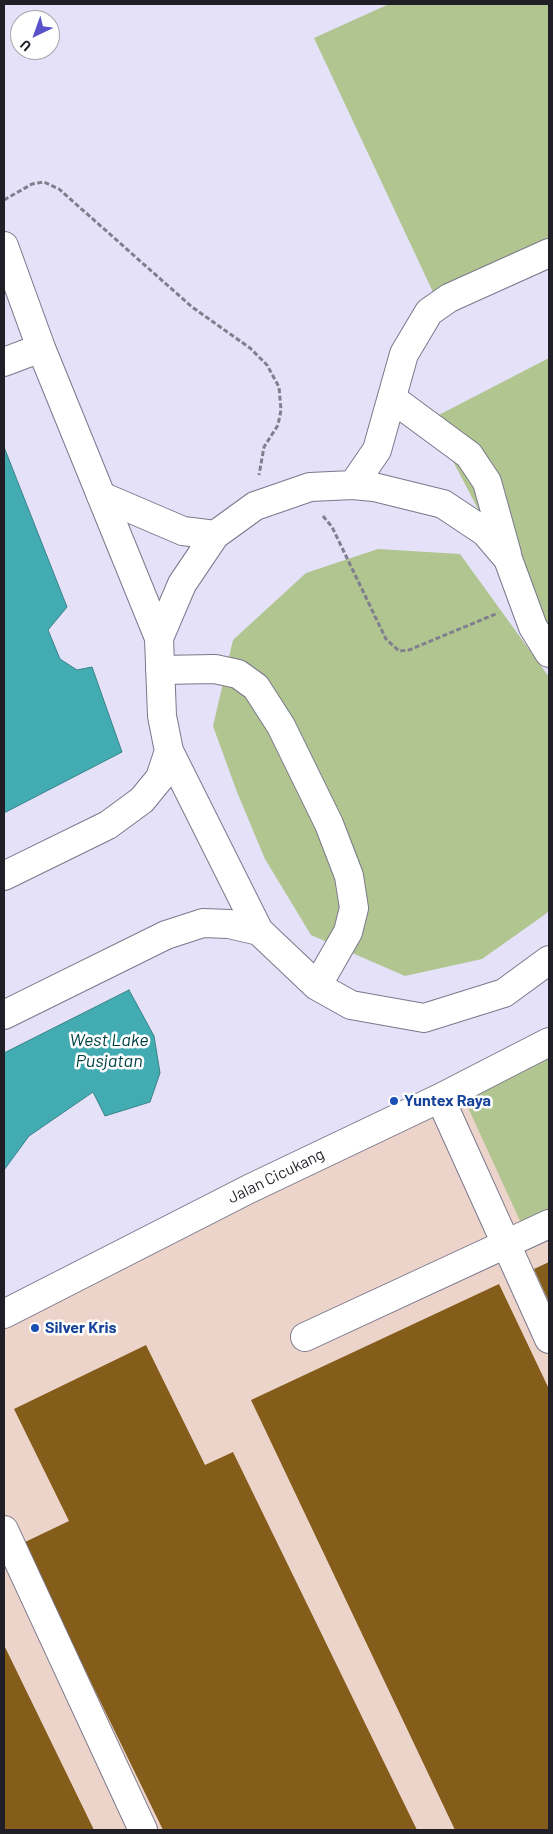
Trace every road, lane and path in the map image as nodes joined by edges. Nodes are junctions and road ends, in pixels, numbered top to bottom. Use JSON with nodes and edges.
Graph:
{"nodes":[{"id":1,"x":4,"y":200,"type":"edge"},
{"id":2,"x":4,"y":246,"type":"edge"},
{"id":3,"x":549,"y":253,"type":"edge"},
{"id":4,"x":41,"y":348,"type":"junction"},
{"id":5,"x":4,"y":362,"type":"edge"},
{"id":6,"x":393,"y":399,"type":"junction"},
{"id":7,"x":353,"y":485,"type":"junction"},
{"id":8,"x":101,"y":496,"type":"junction"},
{"id":9,"x":255,"y":506,"type":"junction"},
{"id":10,"x":314,"y":513,"type":"dead end"},
{"id":11,"x":215,"y":535,"type":"junction"},
{"id":12,"x":508,"y":559,"type":"junction"},
{"id":13,"x":524,"y":602,"type":"junction"},
{"id":14,"x":159,"y":638,"type":"junction"},
{"id":15,"x":549,"y":653,"type":"edge"},
{"id":16,"x":160,"y":670,"type":"junction"},
{"id":17,"x":169,"y":751,"type":"junction"},
{"id":18,"x":4,"y":876,"type":"edge"},
{"id":19,"x":259,"y":931,"type":"junction"},
{"id":20,"x":549,"y":960,"type":"edge"},
{"id":21,"x":317,"y":986,"type":"junction"},
{"id":22,"x":4,"y":1015,"type":"edge"},
{"id":23,"x":549,"y":1042,"type":"edge"},
{"id":24,"x":440,"y":1098,"type":"junction"},
{"id":25,"x":549,"y":1224,"type":"edge"},
{"id":26,"x":506,"y":1243,"type":"junction"},
{"id":27,"x":4,"y":1314,"type":"edge"},
{"id":28,"x":305,"y":1337,"type":"dead end"},
{"id":29,"x":549,"y":1339,"type":"edge"},
{"id":30,"x":4,"y":1530,"type":"edge"},
{"id":31,"x":143,"y":1830,"type":"edge"}],
"edges":[{"from":1,"to":9,"type":"path"},
{"from":2,"to":4,"type":"street"},
{"from":3,"to":6,"type":"street"},
{"from":4,"to":5,"type":"street"},
{"from":4,"to":8,"type":"street"},
{"from":6,"to":7,"type":"street"},
{"from":6,"to":12,"type":"street"},
{"from":7,"to":9,"type":"street"},
{"from":7,"to":12,"type":"street"},
{"from":8,"to":11,"type":"street"},
{"from":8,"to":14,"type":"street"},
{"from":9,"to":11,"type":"street"},
{"from":10,"to":13,"type":"path"},
{"from":11,"to":14,"type":"street"},
{"from":12,"to":13,"type":"street"},
{"from":13,"to":15,"type":"street"},
{"from":14,"to":16,"type":"street"},
{"from":16,"to":17,"type":"street"},
{"from":16,"to":21,"type":"street"},
{"from":17,"to":18,"type":"street"},
{"from":17,"to":19,"type":"street"},
{"from":19,"to":21,"type":"street"},
{"from":19,"to":22,"type":"street"},
{"from":20,"to":21,"type":"street"},
{"from":23,"to":24,"type":"street","name":"Jalan Cicukang"},
{"from":24,"to":26,"type":"street"},
{"from":24,"to":27,"type":"street","name":"Jalan Cicukang"},
{"from":25,"to":26,"type":"street"},
{"from":26,"to":28,"type":"street"},
{"from":26,"to":29,"type":"street"},
{"from":30,"to":31,"type":"street"}]}
